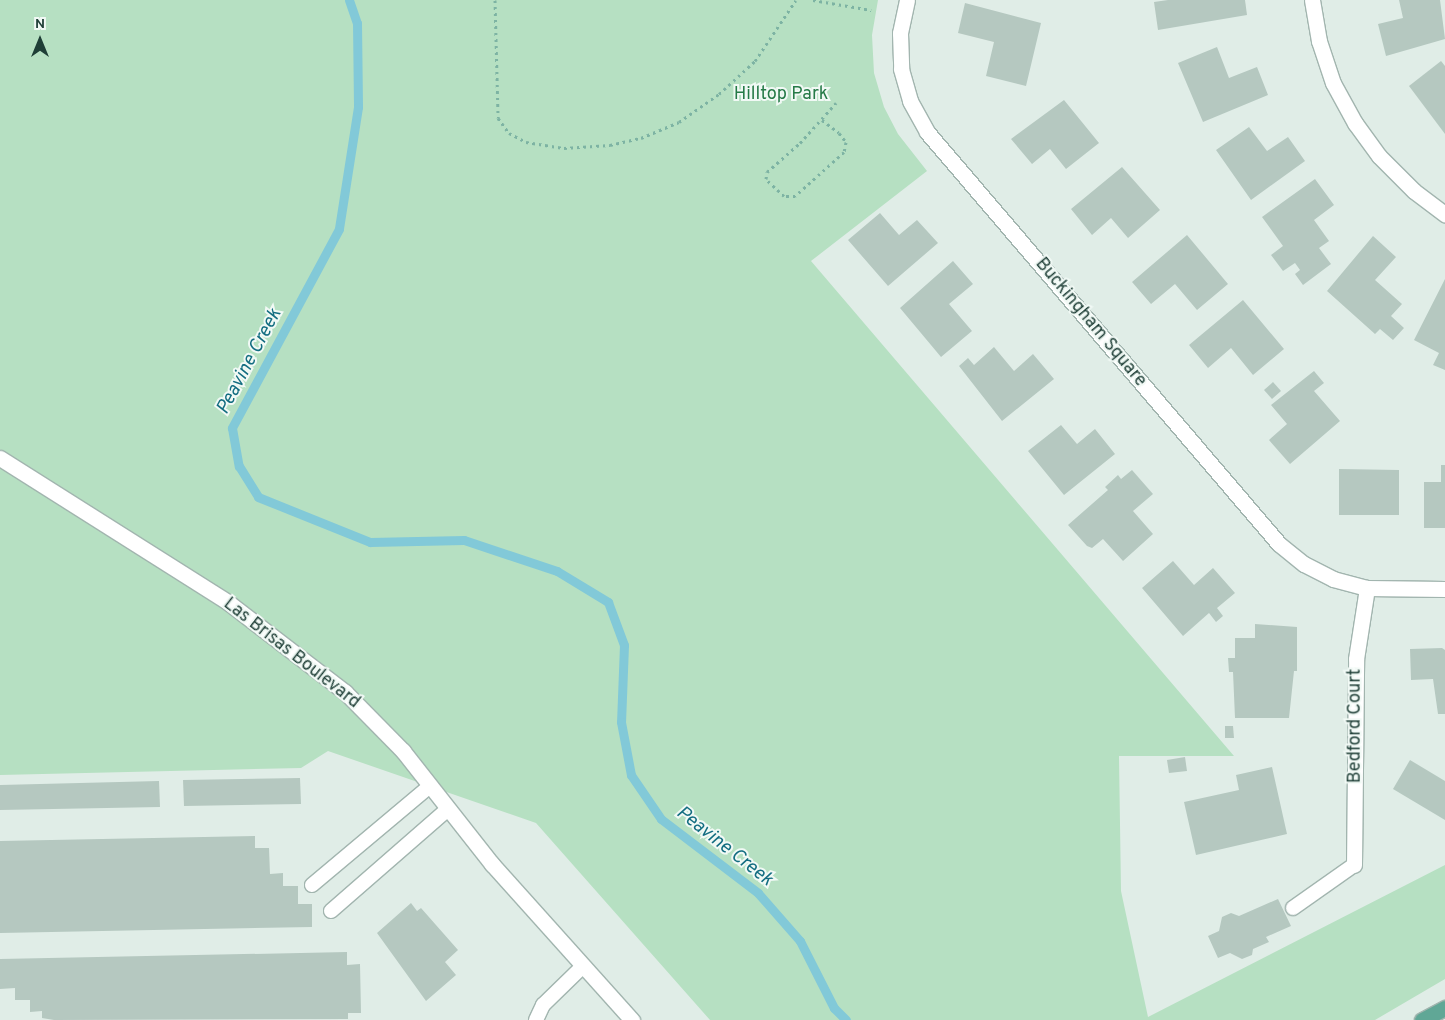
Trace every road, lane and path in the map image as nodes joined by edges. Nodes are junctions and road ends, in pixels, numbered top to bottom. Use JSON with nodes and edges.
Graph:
{"nodes":[{"id":1,"x":495,"y":0,"type":"edge"},
{"id":2,"x":796,"y":0,"type":"edge"},
{"id":3,"x":813,"y":0,"type":"edge"},
{"id":4,"x":907,"y":0,"type":"edge"},
{"id":5,"x":1312,"y":0,"type":"edge"},
{"id":6,"x":871,"y":10,"type":"dead end"},
{"id":7,"x":836,"y":103,"type":"dead end"},
{"id":8,"x":822,"y":120,"type":"junction"},
{"id":9,"x":1445,"y":214,"type":"edge"},
{"id":10,"x":0,"y":458,"type":"edge"},
{"id":11,"x":1367,"y":588,"type":"junction"},
{"id":12,"x":1445,"y":589,"type":"edge"},
{"id":13,"x":430,"y":786,"type":"junction"},
{"id":14,"x":448,"y":809,"type":"junction"},
{"id":15,"x":1354,"y":865,"type":"joint"},
{"id":16,"x":312,"y":885,"type":"dead end"},
{"id":17,"x":1293,"y":908,"type":"dead end"},
{"id":18,"x":331,"y":911,"type":"dead end"},
{"id":19,"x":583,"y":966,"type":"junction"},
{"id":20,"x":1445,"y":1008,"type":"edge"},
{"id":21,"x":536,"y":1020,"type":"edge"},
{"id":22,"x":632,"y":1020,"type":"edge"},
{"id":23,"x":1422,"y":1020,"type":"edge"}],
"edges":[{"from":1,"to":2,"type":"path"},
{"from":3,"to":6,"type":"path"},
{"from":4,"to":11,"type":"street","name":"Buckingham Square"},
{"from":5,"to":9,"type":"street"},
{"from":7,"to":8,"type":"path"},
{"from":8,"to":8,"type":"path"},
{"from":10,"to":13,"type":"street","name":"Las Brisas Boulevard"},
{"from":11,"to":12,"type":"street","name":"Buckingham Square"},
{"from":11,"to":15,"type":"street","name":"Bedford Court"},
{"from":13,"to":14,"type":"street","name":"Las Brisas Boulevard"},
{"from":13,"to":16,"type":"lane"},
{"from":14,"to":18,"type":"lane"},
{"from":14,"to":19,"type":"street","name":"Las Brisas Boulevard"},
{"from":15,"to":17,"type":"lane"},
{"from":19,"to":21,"type":"lane"},
{"from":19,"to":22,"type":"street","name":"Las Brisas Boulevard"},
{"from":20,"to":23,"type":"main road"}]}
